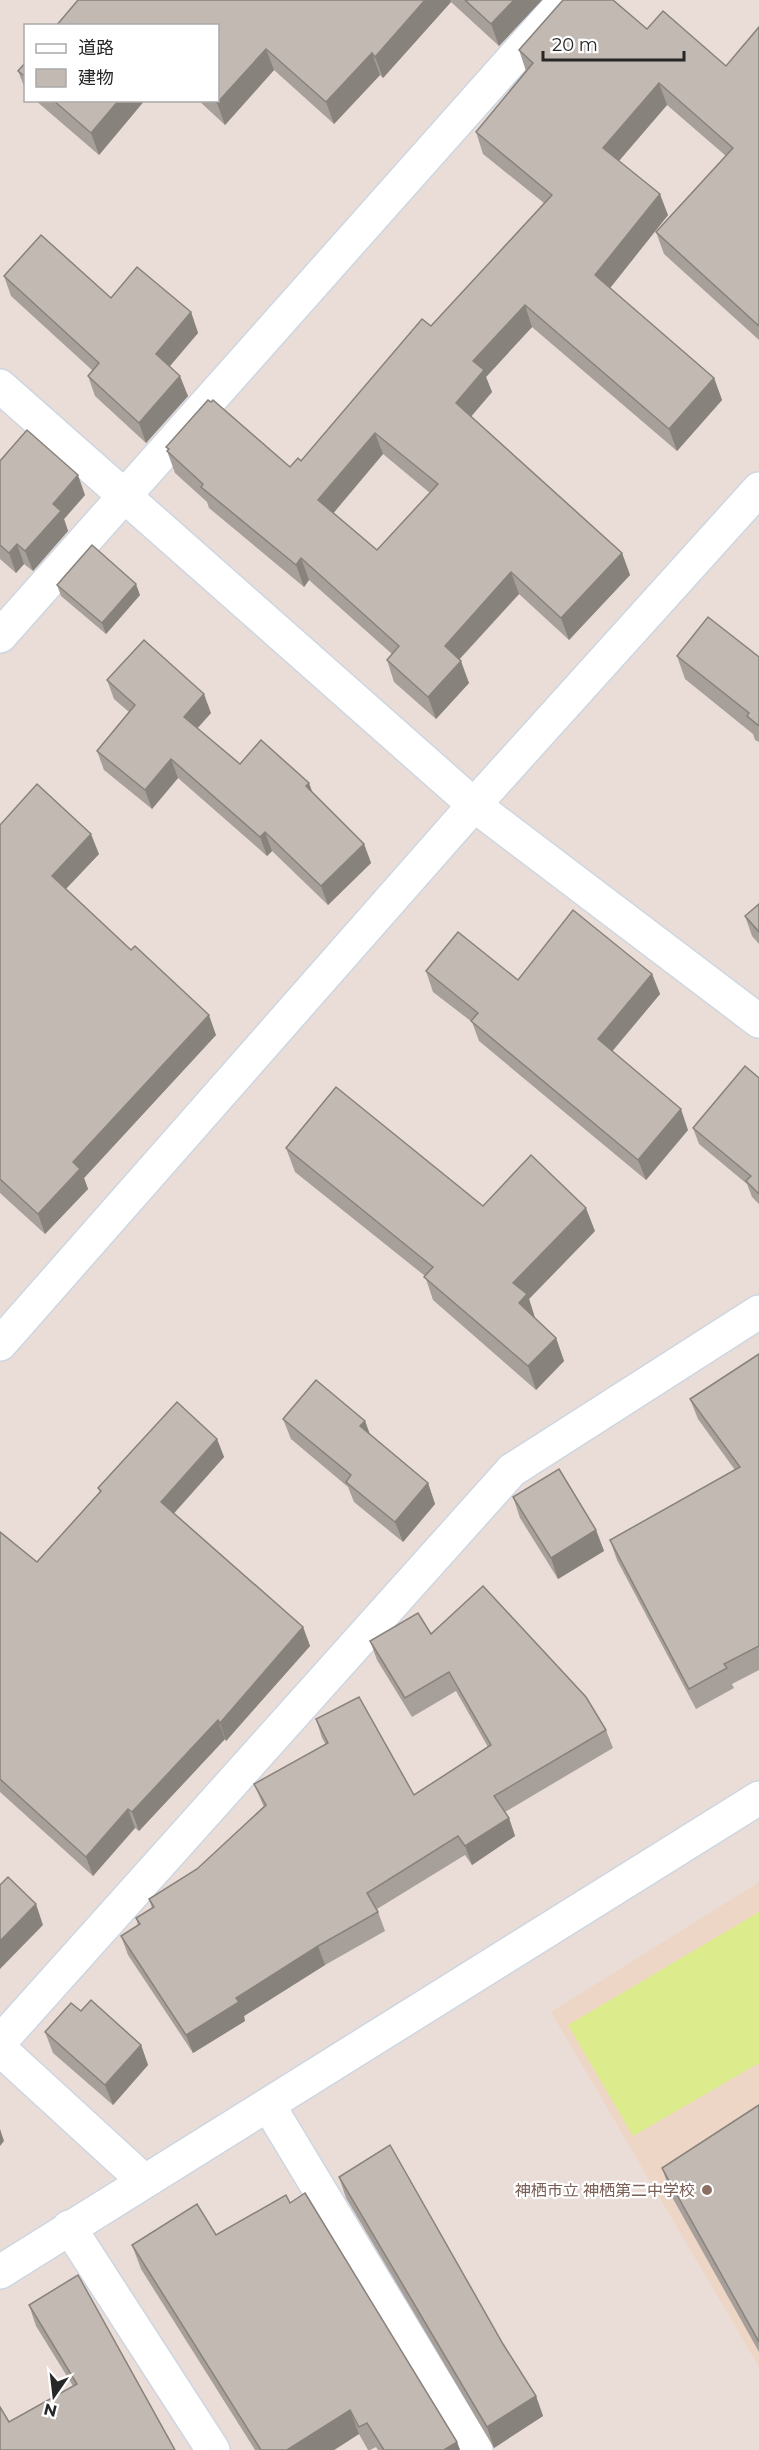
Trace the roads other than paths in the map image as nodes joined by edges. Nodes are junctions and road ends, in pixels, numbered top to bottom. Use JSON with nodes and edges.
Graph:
{"nodes":[{"id":1,"x":565,"y":0,"type":"edge"},
{"id":2,"x":0,"y":386,"type":"edge"},
{"id":3,"x":759,"y":489,"type":"edge"},
{"id":4,"x":124,"y":496,"type":"junction"},
{"id":5,"x":0,"y":636,"type":"edge"},
{"id":6,"x":474,"y":805,"type":"junction"},
{"id":7,"x":759,"y":1021,"type":"edge"},
{"id":8,"x":759,"y":1312,"type":"edge"},
{"id":9,"x":0,"y":1344,"type":"edge"},
{"id":10,"x":759,"y":1798,"type":"edge"},
{"id":11,"x":0,"y":2042,"type":"edge"},
{"id":12,"x":0,"y":2049,"type":"edge"},
{"id":13,"x":269,"y":2106,"type":"junction"},
{"id":14,"x":143,"y":2181,"type":"junction"},
{"id":15,"x":69,"y":2228,"type":"junction"},
{"id":16,"x":0,"y":2272,"type":"edge"},
{"id":17,"x":213,"y":2450,"type":"edge"},
{"id":18,"x":476,"y":2450,"type":"edge"}],
"edges":[{"from":1,"to":4,"type":"street"},
{"from":2,"to":4,"type":"street"},
{"from":3,"to":6,"type":"street"},
{"from":4,"to":5,"type":"street"},
{"from":4,"to":6,"type":"street"},
{"from":6,"to":7,"type":"street"},
{"from":6,"to":9,"type":"street"},
{"from":8,"to":11,"type":"street"},
{"from":10,"to":13,"type":"street"},
{"from":12,"to":14,"type":"street"},
{"from":13,"to":14,"type":"street"},
{"from":13,"to":18,"type":"street"},
{"from":14,"to":15,"type":"street"},
{"from":15,"to":16,"type":"street"},
{"from":15,"to":17,"type":"street"}]}
